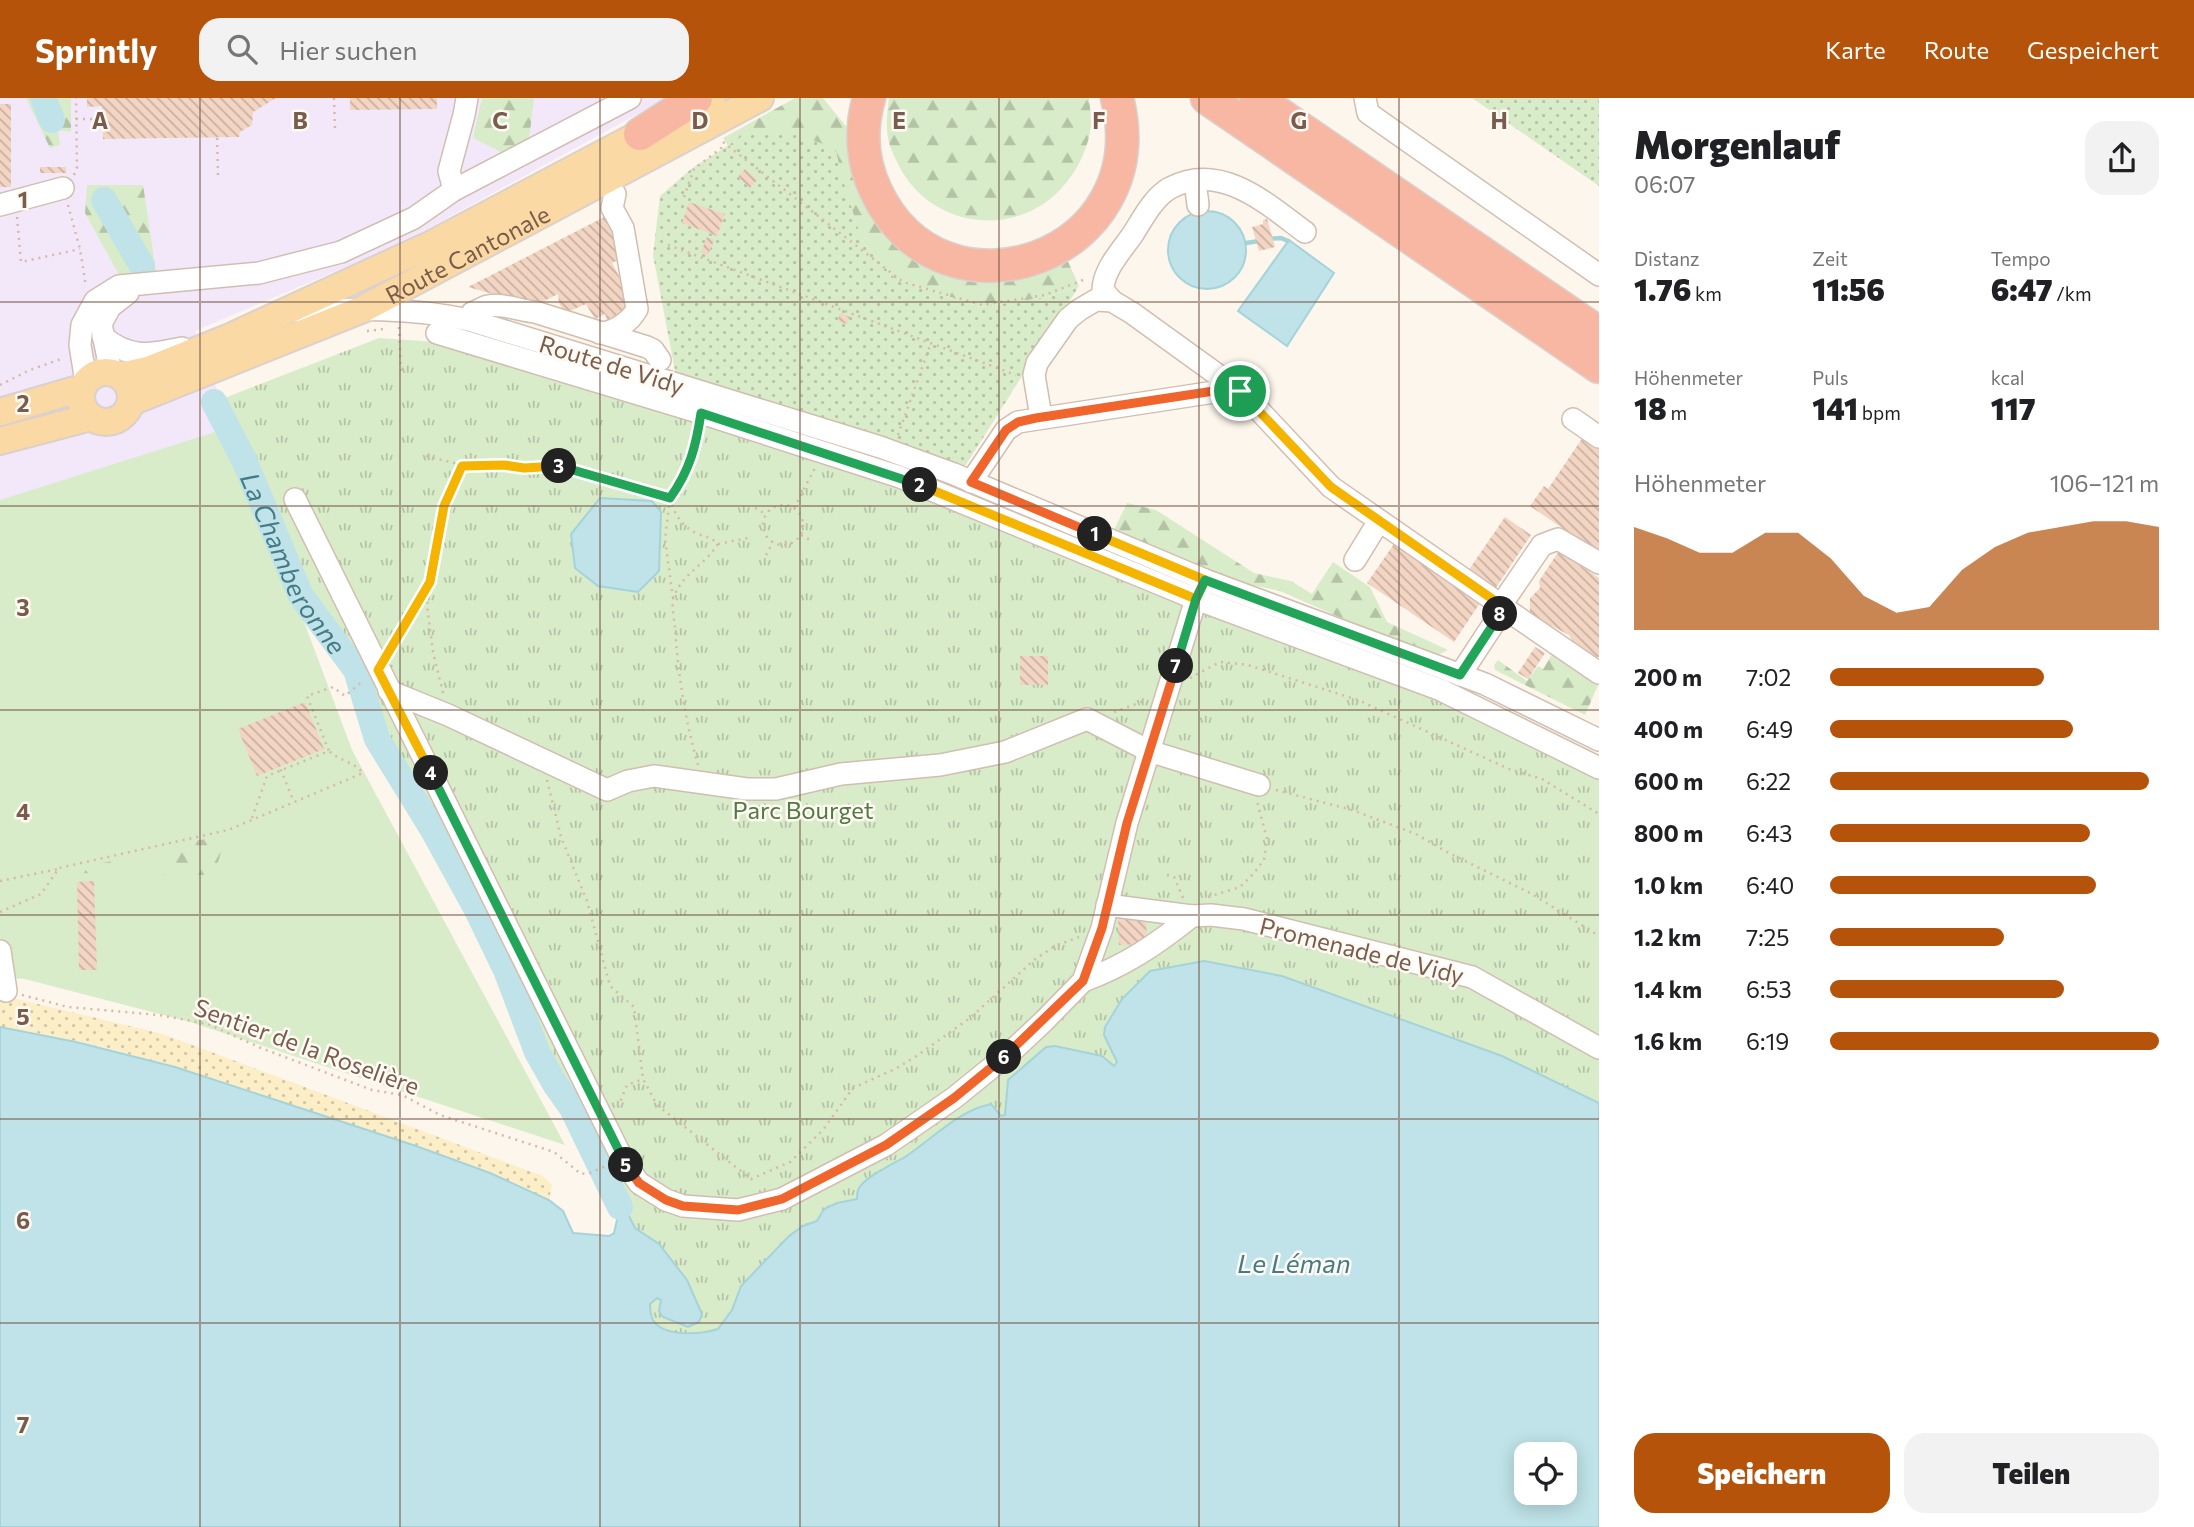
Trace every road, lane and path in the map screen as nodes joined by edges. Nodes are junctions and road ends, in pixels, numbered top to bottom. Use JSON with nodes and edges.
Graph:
{"nodes":[{"id":1,"x":76,"y":98,"type":"edge"},
{"id":2,"x":334,"y":98,"type":"edge"},
{"id":3,"x":467,"y":98,"type":"edge"},
{"id":4,"x":630,"y":98,"type":"edge"},
{"id":5,"x":696,"y":98,"type":"edge"},
{"id":6,"x":712,"y":98,"type":"edge"},
{"id":7,"x":760,"y":98,"type":"edge"},
{"id":8,"x":869,"y":98,"type":"edge"},
{"id":9,"x":1117,"y":98,"type":"edge"},
{"id":10,"x":1207,"y":98,"type":"edge"},
{"id":11,"x":1256,"y":98,"type":"edge"},
{"id":12,"x":1365,"y":98,"type":"edge"},
{"id":13,"x":76,"y":119,"type":"junction"},
{"id":14,"x":103,"y":119,"type":"dead end"},
{"id":15,"x":335,"y":128,"type":"dead end"},
{"id":16,"x":640,"y":134,"type":"junction"},
{"id":17,"x":217,"y":138,"type":"dead end"},
{"id":18,"x":725,"y":145,"type":"dead end"},
{"id":19,"x":218,"y":175,"type":"dead end"},
{"id":20,"x":1195,"y":181,"type":"junction"},
{"id":21,"x":63,"y":188,"type":"junction"},
{"id":22,"x":454,"y":190,"type":"junction"},
{"id":23,"x":615,"y":194,"type":"dead end"},
{"id":24,"x":684,"y":197,"type":"dead end"},
{"id":25,"x":8,"y":203,"type":"edge"},
{"id":26,"x":1198,"y":205,"type":"dead end"},
{"id":27,"x":1306,"y":232,"type":"dead end"},
{"id":28,"x":668,"y":245,"type":"dead end"},
{"id":29,"x":80,"y":249,"type":"junction"},
{"id":30,"x":1599,"y":275,"type":"edge"},
{"id":31,"x":416,"y":282,"type":"junction"},
{"id":32,"x":148,"y":284,"type":"junction"},
{"id":33,"x":86,"y":293,"type":"dead end"},
{"id":34,"x":1112,"y":301,"type":"junction"},
{"id":35,"x":287,"y":311,"type":"junction"},
{"id":36,"x":472,"y":313,"type":"dead end"},
{"id":37,"x":360,"y":321,"type":"junction"},
{"id":38,"x":440,"y":324,"type":"junction"},
{"id":39,"x":600,"y":333,"type":"junction"},
{"id":40,"x":1599,"y":333,"type":"edge"},
{"id":41,"x":103,"y":337,"type":"junction"},
{"id":42,"x":228,"y":338,"type":"junction"},
{"id":43,"x":932,"y":343,"type":"junction"},
{"id":44,"x":66,"y":357,"type":"dead end"},
{"id":45,"x":660,"y":360,"type":"dead end"},
{"id":46,"x":1599,"y":367,"type":"edge"},
{"id":47,"x":401,"y":373,"type":"dead end"},
{"id":48,"x":116,"y":374,"type":"junction"},
{"id":49,"x":1021,"y":377,"type":"dead end"},
{"id":50,"x":0,"y":384,"type":"edge"},
{"id":51,"x":84,"y":385,"type":"junction"},
{"id":52,"x":1240,"y":391,"type":"junction"},
{"id":53,"x":131,"y":402,"type":"junction"},
{"id":54,"x":0,"y":412,"type":"edge"},
{"id":55,"x":701,"y":413,"type":"junction"},
{"id":56,"x":91,"y":417,"type":"junction"},
{"id":57,"x":1041,"y":417,"type":"junction"},
{"id":58,"x":1573,"y":419,"type":"dead end"},
{"id":59,"x":1599,"y":437,"type":"edge"},
{"id":60,"x":0,"y":441,"type":"edge"},
{"id":61,"x":824,"y":452,"type":"junction"},
{"id":62,"x":892,"y":452,"type":"junction"},
{"id":63,"x":426,"y":456,"type":"dead end"},
{"id":64,"x":462,"y":466,"type":"junction"},
{"id":65,"x":971,"y":482,"type":"junction"},
{"id":66,"x":670,"y":498,"type":"junction"},
{"id":67,"x":295,"y":499,"type":"dead end"},
{"id":68,"x":755,"y":508,"type":"dead end"},
{"id":69,"x":794,"y":508,"type":"junction"},
{"id":70,"x":766,"y":514,"type":"junction"},
{"id":71,"x":1379,"y":521,"type":"junction"},
{"id":72,"x":800,"y":535,"type":"junction"},
{"id":73,"x":748,"y":538,"type":"dead end"},
{"id":74,"x":812,"y":541,"type":"dead end"},
{"id":75,"x":773,"y":542,"type":"junction"},
{"id":76,"x":718,"y":544,"type":"junction"},
{"id":77,"x":766,"y":555,"type":"dead end"},
{"id":78,"x":1355,"y":560,"type":"dead end"},
{"id":79,"x":1599,"y":563,"type":"edge"},
{"id":80,"x":430,"y":582,"type":"junction"},
{"id":81,"x":1200,"y":589,"type":"junction"},
{"id":82,"x":673,"y":599,"type":"junction"},
{"id":83,"x":1503,"y":606,"type":"junction"},
{"id":84,"x":378,"y":670,"type":"junction"},
{"id":85,"x":1599,"y":673,"type":"edge"},
{"id":86,"x":1460,"y":675,"type":"junction"},
{"id":87,"x":389,"y":691,"type":"junction"},
{"id":88,"x":1168,"y":692,"type":"junction"},
{"id":89,"x":448,"y":715,"type":"junction"},
{"id":90,"x":1087,"y":719,"type":"junction"},
{"id":91,"x":1599,"y":740,"type":"edge"},
{"id":92,"x":330,"y":751,"type":"junction"},
{"id":93,"x":1149,"y":751,"type":"junction"},
{"id":94,"x":542,"y":760,"type":"junction"},
{"id":95,"x":278,"y":763,"type":"dead end"},
{"id":96,"x":1599,"y":768,"type":"edge"},
{"id":97,"x":281,"y":770,"type":"junction"},
{"id":98,"x":702,"y":782,"type":"junction"},
{"id":99,"x":1259,"y":785,"type":"junction"},
{"id":100,"x":295,"y":803,"type":"junction"},
{"id":101,"x":1599,"y":814,"type":"edge"},
{"id":102,"x":252,"y":820,"type":"junction"},
{"id":103,"x":59,"y":869,"type":"junction"},
{"id":104,"x":1167,"y":875,"type":"dead end"},
{"id":105,"x":0,"y":881,"type":"edge"},
{"id":106,"x":1109,"y":897,"type":"junction"},
{"id":107,"x":1207,"y":897,"type":"dead end"},
{"id":108,"x":1189,"y":910,"type":"junction"},
{"id":109,"x":0,"y":912,"type":"edge"},
{"id":110,"x":1102,"y":928,"type":"junction"},
{"id":111,"x":1599,"y":936,"type":"edge"},
{"id":112,"x":0,"y":951,"type":"edge"},
{"id":113,"x":1083,"y":981,"type":"junction"},
{"id":114,"x":6,"y":991,"type":"joint"},
{"id":115,"x":1599,"y":1048,"type":"edge"},
{"id":116,"x":643,"y":1079,"type":"junction"},
{"id":117,"x":609,"y":1130,"type":"junction"},
{"id":118,"x":617,"y":1162,"type":"junction"}],
"edges":[{"from":1,"to":13,"type":"path"},
{"from":2,"to":15,"type":"path"},
{"from":3,"to":22,"type":"street"},
{"from":4,"to":22,"type":"street"},
{"from":5,"to":16,"type":"highway"},
{"from":6,"to":16,"type":"main road","name":"Route Cantonale"},
{"from":7,"to":31,"type":"main road","name":"Route Cantonale"},
{"from":8,"to":9,"type":"highway"},
{"from":10,"to":46,"type":"highway"},
{"from":11,"to":40,"type":"highway"},
{"from":12,"to":30,"type":"street"},
{"from":13,"to":14,"type":"path"},
{"from":13,"to":21,"type":"path"},
{"from":16,"to":35,"type":"main road","name":"Route Cantonale"},
{"from":17,"to":19,"type":"path"},
{"from":18,"to":24,"type":"path"},
{"from":20,"to":26,"type":"street"},
{"from":20,"to":27,"type":"street"},
{"from":20,"to":34,"type":"street"},
{"from":21,"to":25,"type":"street"},
{"from":21,"to":29,"type":"path"},
{"from":22,"to":32,"type":"street"},
{"from":23,"to":39,"type":"street"},
{"from":25,"to":29,"type":"path"},
{"from":28,"to":43,"type":"path"},
{"from":29,"to":33,"type":"path"},
{"from":31,"to":37,"type":"main road","name":"Route Cantonale"},
{"from":31,"to":38,"type":"street","name":"Route de Vidy"},
{"from":32,"to":41,"type":"street"},
{"from":32,"to":51,"type":"street"},
{"from":34,"to":52,"type":"street"},
{"from":34,"to":57,"type":"street"},
{"from":35,"to":37,"type":"street","name":"Route de Vidy"},
{"from":35,"to":42,"type":"main road","name":"Route Cantonale"},
{"from":36,"to":39,"type":"street"},
{"from":37,"to":38,"type":"street","name":"Route de Vidy"},
{"from":37,"to":47,"type":"path"},
{"from":37,"to":53,"type":"main road","name":"Route Cantonale"},
{"from":38,"to":55,"type":"street"},
{"from":38,"to":62,"type":"street","name":"Route de Vidy"},
{"from":39,"to":45,"type":"street"},
{"from":41,"to":42,"type":"street"},
{"from":41,"to":48,"type":"street"},
{"from":42,"to":48,"type":"main road","name":"Route Cantonale"},
{"from":43,"to":49,"type":"path"},
{"from":43,"to":62,"type":"path"},
{"from":44,"to":50,"type":"path"},
{"from":48,"to":51,"type":"main road"},
{"from":48,"to":53,"type":"main road"},
{"from":51,"to":54,"type":"main road"},
{"from":51,"to":56,"type":"main road"},
{"from":52,"to":57,"type":"street"},
{"from":52,"to":71,"type":"street"},
{"from":53,"to":56,"type":"main road"},
{"from":55,"to":61,"type":"street"},
{"from":55,"to":66,"type":"path"},
{"from":56,"to":60,"type":"main road"},
{"from":57,"to":65,"type":"street"},
{"from":58,"to":59,"type":"street"},
{"from":61,"to":69,"type":"path"},
{"from":61,"to":81,"type":"street"},
{"from":62,"to":65,"type":"street","name":"Route de Vidy"},
{"from":63,"to":64,"type":"path"},
{"from":64,"to":66,"type":"path"},
{"from":64,"to":80,"type":"path"},
{"from":65,"to":81,"type":"street","name":"Route de Vidy"},
{"from":66,"to":76,"type":"path"},
{"from":66,"to":82,"type":"path"},
{"from":67,"to":84,"type":"street"},
{"from":68,"to":70,"type":"path"},
{"from":69,"to":70,"type":"path"},
{"from":69,"to":72,"type":"path"},
{"from":70,"to":75,"type":"path"},
{"from":71,"to":78,"type":"street"},
{"from":71,"to":83,"type":"street"},
{"from":72,"to":74,"type":"path"},
{"from":72,"to":75,"type":"path"},
{"from":73,"to":76,"type":"path"},
{"from":75,"to":77,"type":"path"},
{"from":76,"to":82,"type":"path"},
{"from":79,"to":83,"type":"street"},
{"from":80,"to":84,"type":"path"},
{"from":80,"to":89,"type":"path"},
{"from":81,"to":86,"type":"street","name":"Route de Vidy"},
{"from":81,"to":88,"type":"street"},
{"from":81,"to":96,"type":"street"},
{"from":82,"to":98,"type":"path"},
{"from":83,"to":85,"type":"street"},
{"from":83,"to":86,"type":"street"},
{"from":84,"to":87,"type":"street"},
{"from":84,"to":92,"type":"path"},
{"from":86,"to":91,"type":"street","name":"Route de Vidy"},
{"from":87,"to":89,"type":"street"},
{"from":87,"to":117,"type":"street"},
{"from":88,"to":90,"type":"path"},
{"from":88,"to":93,"type":"street"},
{"from":88,"to":101,"type":"path"},
{"from":89,"to":94,"type":"street"},
{"from":90,"to":93,"type":"street"},
{"from":90,"to":98,"type":"street"},
{"from":92,"to":97,"type":"path"},
{"from":92,"to":100,"type":"path"},
{"from":93,"to":99,"type":"street"},
{"from":93,"to":106,"type":"street"},
{"from":94,"to":98,"type":"street"},
{"from":94,"to":116,"type":"path"},
{"from":95,"to":97,"type":"path"},
{"from":97,"to":100,"type":"path"},
{"from":97,"to":102,"type":"path"},
{"from":99,"to":107,"type":"path"},
{"from":99,"to":111,"type":"path"},
{"from":100,"to":102,"type":"path"},
{"from":102,"to":103,"type":"path"},
{"from":103,"to":105,"type":"path"},
{"from":103,"to":109,"type":"path"},
{"from":104,"to":108,"type":"path"},
{"from":106,"to":108,"type":"street","name":"Promenade de Vidy"},
{"from":106,"to":110,"type":"street"},
{"from":108,"to":113,"type":"street"},
{"from":108,"to":115,"type":"street","name":"Promenade de Vidy"},
{"from":110,"to":113,"type":"street"},
{"from":110,"to":116,"type":"path"},
{"from":112,"to":114,"type":"street"},
{"from":113,"to":118,"type":"street"},
{"from":114,"to":118,"type":"path","name":"Sentier de la Roselière"},
{"from":116,"to":117,"type":"path"},
{"from":117,"to":118,"type":"street"}]}
